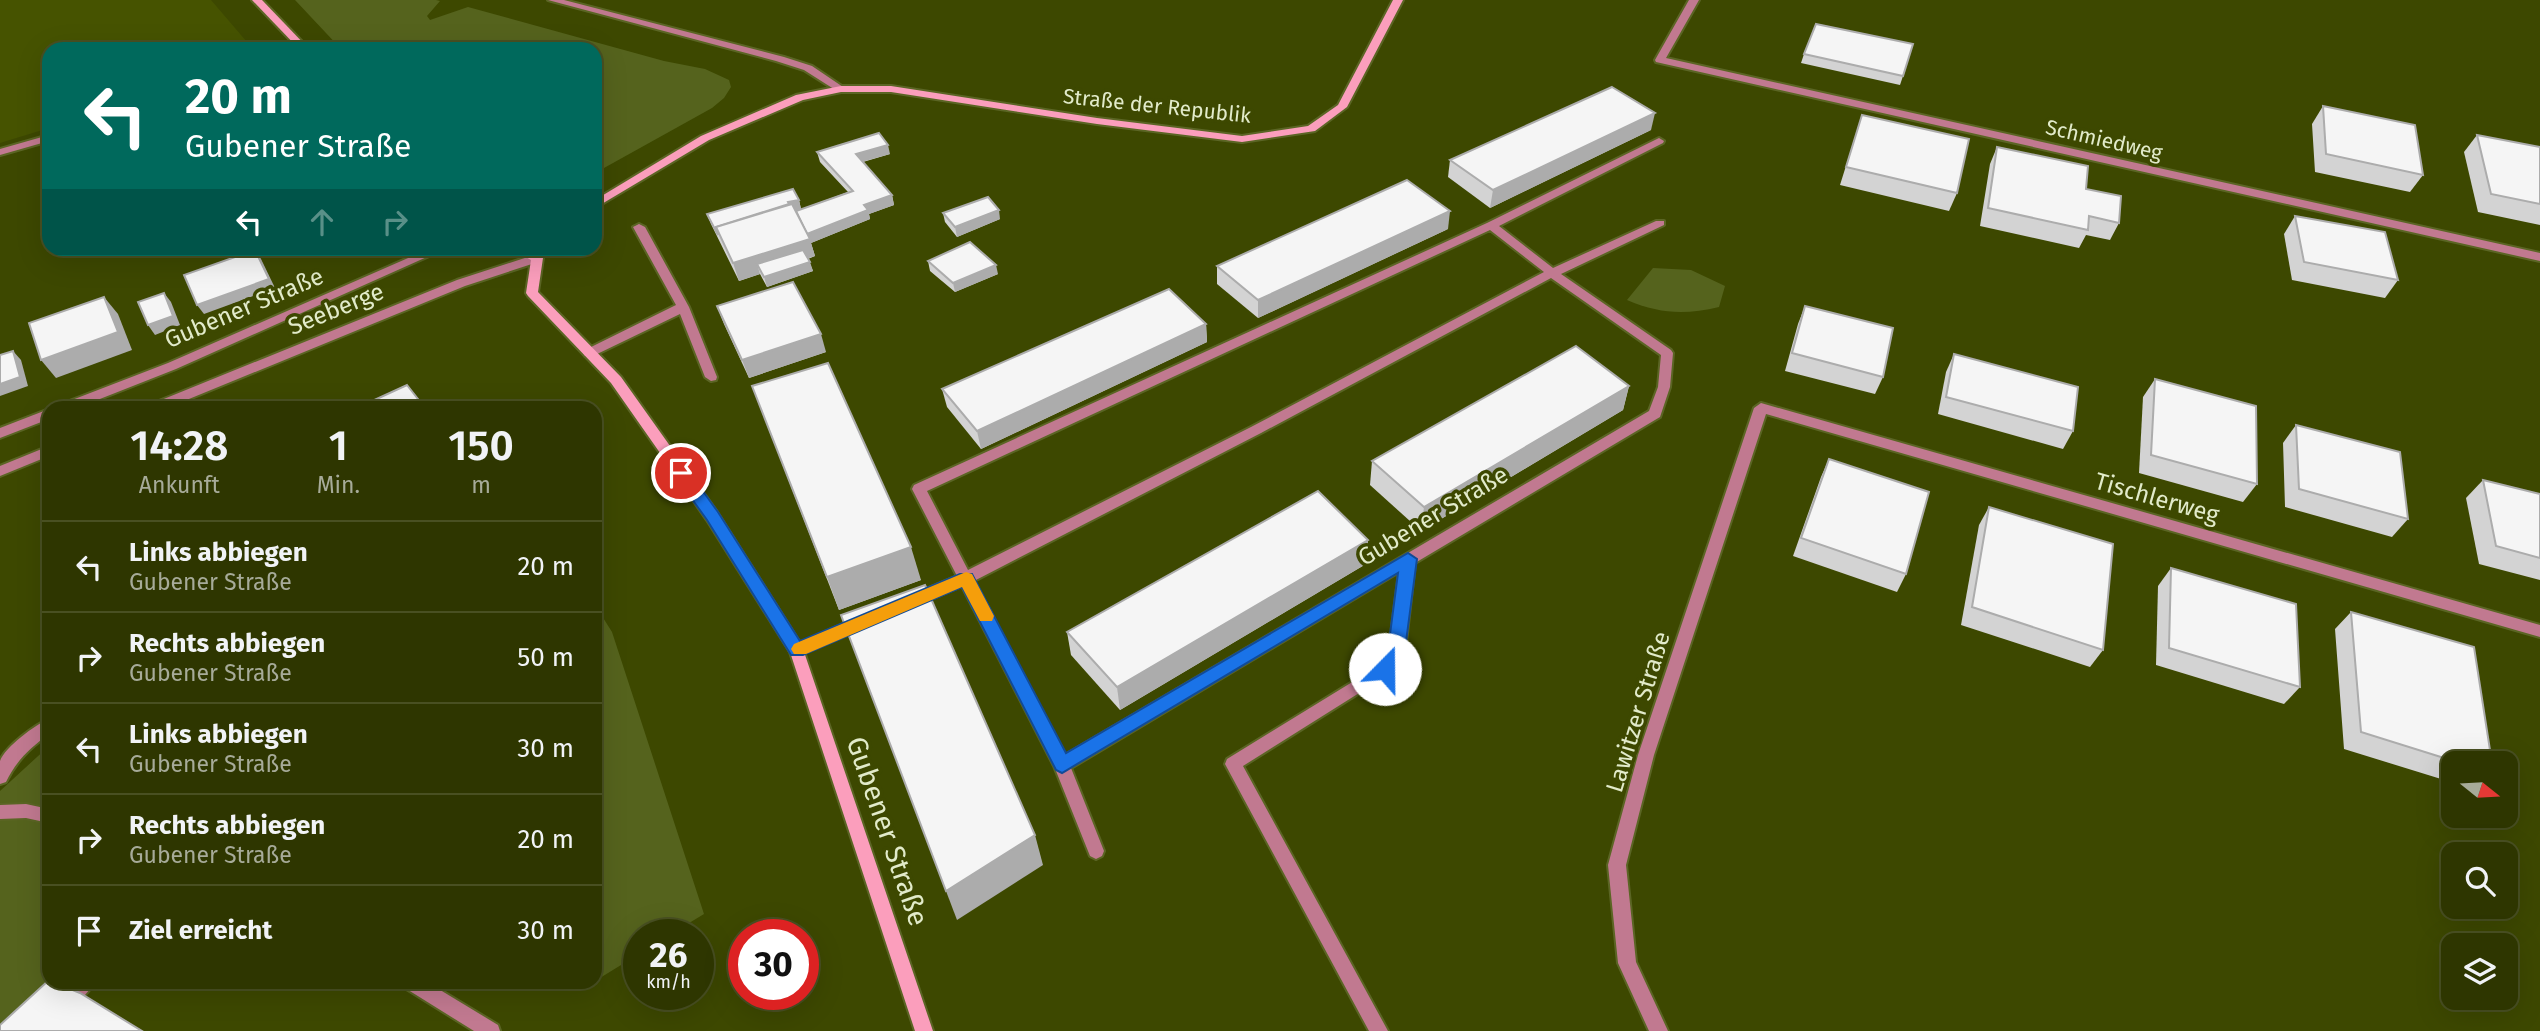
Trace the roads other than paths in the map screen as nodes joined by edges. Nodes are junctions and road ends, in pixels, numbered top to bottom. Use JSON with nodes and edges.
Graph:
{"nodes":[{"id":1,"x":257,"y":0,"type":"edge"},
{"id":2,"x":553,"y":0,"type":"edge"},
{"id":3,"x":1398,"y":0,"type":"edge"},
{"id":4,"x":1693,"y":0,"type":"edge"},
{"id":5,"x":297,"y":42,"type":"edge"},
{"id":6,"x":841,"y":89,"type":"junction"},
{"id":7,"x":42,"y":140,"type":"edge"},
{"id":8,"x":1658,"y":141,"type":"dead end"},
{"id":9,"x":0,"y":152,"type":"edge"},
{"id":10,"x":602,"y":201,"type":"edge"},
{"id":11,"x":1660,"y":223,"type":"dead end"},
{"id":12,"x":1491,"y":225,"type":"junction"},
{"id":13,"x":639,"y":227,"type":"dead end"},
{"id":14,"x":424,"y":256,"type":"edge"},
{"id":15,"x":533,"y":256,"type":"edge"},
{"id":16,"x":540,"y":256,"type":"edge"},
{"id":17,"x":2540,"y":257,"type":"edge"},
{"id":18,"x":1552,"y":273,"type":"junction"},
{"id":19,"x":683,"y":307,"type":"junction"},
{"id":20,"x":589,"y":353,"type":"junction"},
{"id":21,"x":711,"y":377,"type":"dead end"},
{"id":22,"x":82,"y":401,"type":"edge"},
{"id":23,"x":171,"y":401,"type":"edge"},
{"id":24,"x":1761,"y":408,"type":"joint"},
{"id":25,"x":42,"y":417,"type":"edge"},
{"id":26,"x":0,"y":433,"type":"edge"},
{"id":27,"x":42,"y":454,"type":"edge"},
{"id":28,"x":0,"y":471,"type":"edge"},
{"id":29,"x":1408,"y":559,"type":"junction"},
{"id":30,"x":966,"y":578,"type":"junction"},
{"id":31,"x":2540,"y":631,"type":"edge"},
{"id":32,"x":797,"y":650,"type":"junction"},
{"id":33,"x":42,"y":730,"type":"edge"},
{"id":34,"x":1062,"y":765,"type":"junction"},
{"id":35,"x":0,"y":777,"type":"edge"},
{"id":36,"x":0,"y":812,"type":"edge"},
{"id":37,"x":42,"y":814,"type":"edge"},
{"id":38,"x":1096,"y":851,"type":"dead end"},
{"id":39,"x":77,"y":989,"type":"edge"},
{"id":40,"x":422,"y":989,"type":"edge"},
{"id":41,"x":49,"y":1015,"type":"edge"},
{"id":42,"x":491,"y":1031,"type":"edge"},
{"id":43,"x":924,"y":1031,"type":"edge"},
{"id":44,"x":1379,"y":1031,"type":"edge"},
{"id":45,"x":1659,"y":1031,"type":"edge"}],
"edges":[{"from":1,"to":5,"type":"main road"},
{"from":2,"to":6,"type":"street"},
{"from":3,"to":6,"type":"main road","name":"Straße der Republik"},
{"from":4,"to":17,"type":"street","name":"Schmiedweg"},
{"from":6,"to":10,"type":"main road","name":"Straße der Republik"},
{"from":7,"to":9,"type":"street"},
{"from":8,"to":12,"type":"street"},
{"from":11,"to":18,"type":"street"},
{"from":12,"to":18,"type":"street","name":"Gubener Straße"},
{"from":12,"to":30,"type":"street"},
{"from":13,"to":19,"type":"street"},
{"from":14,"to":22,"type":"street","name":"Gubener Straße"},
{"from":15,"to":23,"type":"street","name":"Seeberge"},
{"from":16,"to":20,"type":"main road","name":"Gubener Straße"},
{"from":18,"to":29,"type":"street","name":"Gubener Straße"},
{"from":18,"to":30,"type":"street"},
{"from":19,"to":20,"type":"street"},
{"from":19,"to":21,"type":"street"},
{"from":20,"to":32,"type":"main road","name":"Gubener Straße"},
{"from":24,"to":31,"type":"street","name":"Tischlerweg"},
{"from":24,"to":45,"type":"street","name":"Lawitzer Straße"},
{"from":25,"to":26,"type":"street"},
{"from":27,"to":28,"type":"street"},
{"from":29,"to":34,"type":"street","name":"Gubener Straße"},
{"from":29,"to":44,"type":"street"},
{"from":30,"to":32,"type":"street"},
{"from":30,"to":34,"type":"street"},
{"from":32,"to":43,"type":"main road","name":"Gubener Straße"},
{"from":33,"to":35,"type":"street"},
{"from":34,"to":38,"type":"street"},
{"from":36,"to":37,"type":"street"},
{"from":39,"to":41,"type":"street"},
{"from":40,"to":42,"type":"street"}]}
